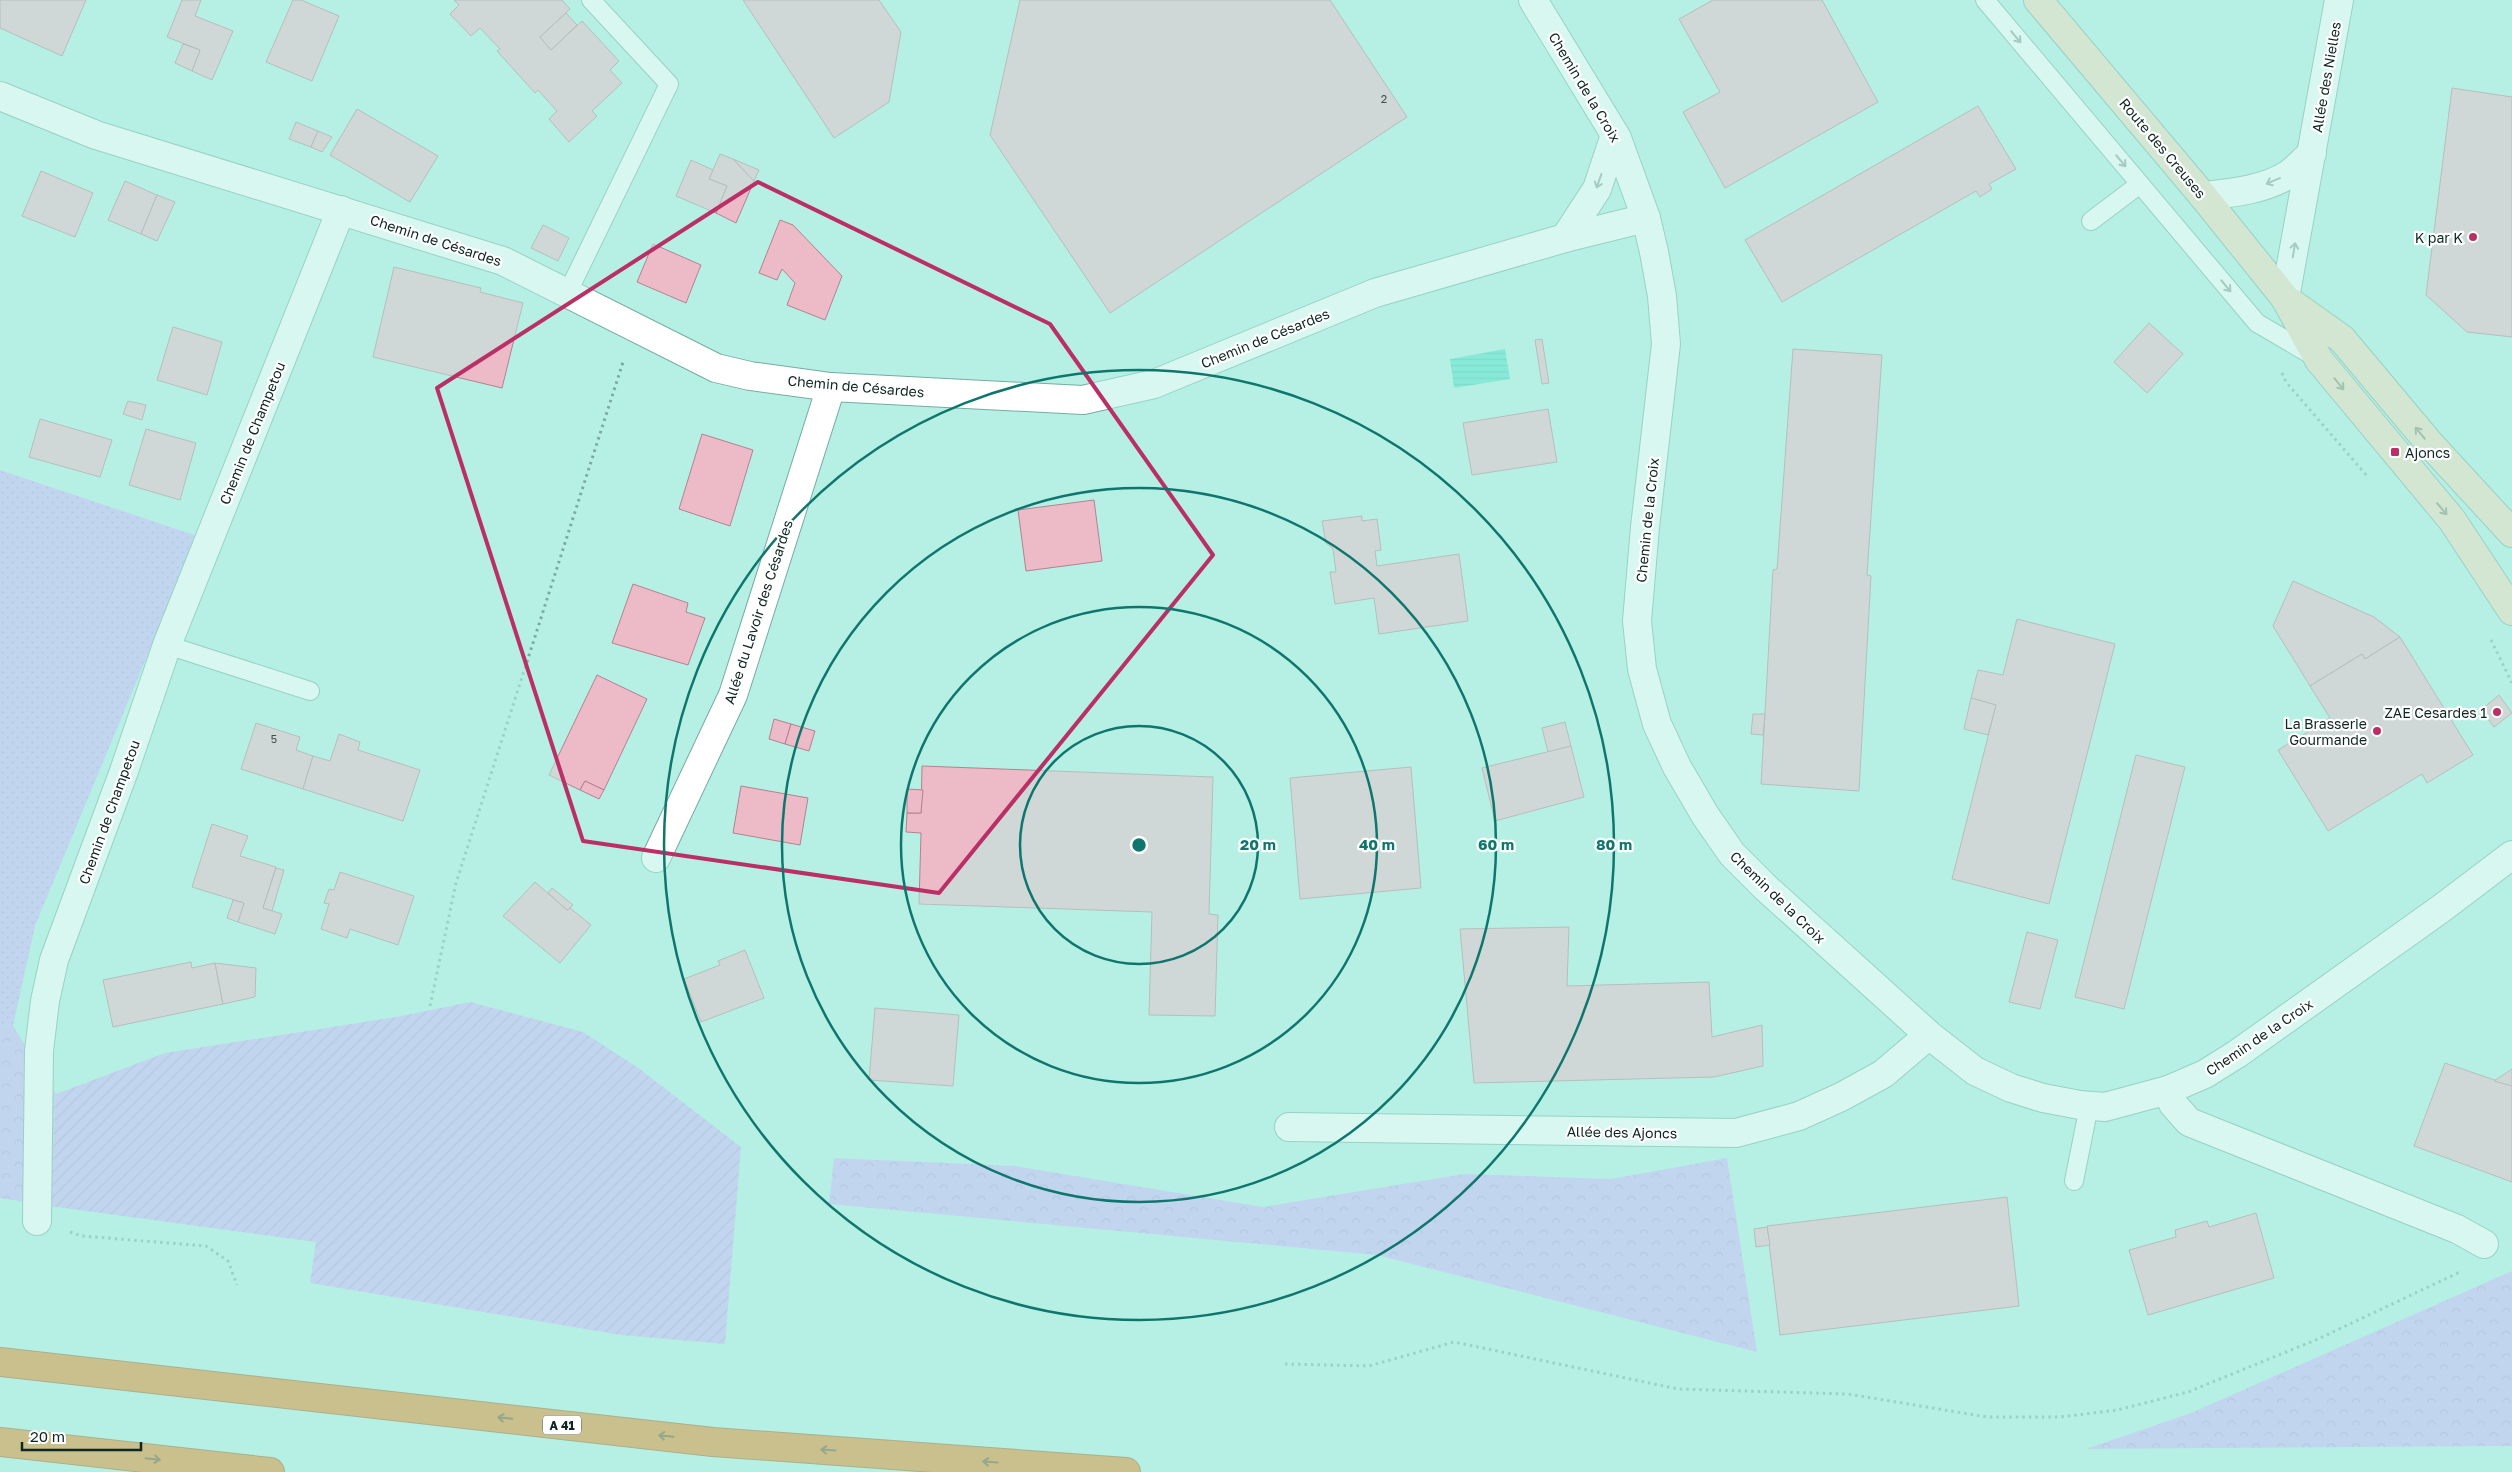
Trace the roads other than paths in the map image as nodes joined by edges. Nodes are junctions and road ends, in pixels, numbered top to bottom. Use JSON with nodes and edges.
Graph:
{"nodes":[{"id":1,"x":591,"y":0,"type":"edge"},
{"id":2,"x":1533,"y":0,"type":"edge"},
{"id":3,"x":1985,"y":0,"type":"edge"},
{"id":4,"x":2038,"y":0,"type":"edge"},
{"id":5,"x":2340,"y":0,"type":"edge"},
{"id":6,"x":0,"y":96,"type":"edge"},
{"id":7,"x":1615,"y":134,"type":"junction"},
{"id":8,"x":2312,"y":153,"type":"junction"},
{"id":9,"x":2140,"y":184,"type":"junction"},
{"id":10,"x":2203,"y":196,"type":"junction"},
{"id":11,"x":341,"y":210,"type":"junction"},
{"id":12,"x":1646,"y":218,"type":"junction"},
{"id":13,"x":2091,"y":221,"type":"dead end"},
{"id":14,"x":1565,"y":238,"type":"junction"},
{"id":15,"x":567,"y":294,"type":"junction"},
{"id":16,"x":2285,"y":298,"type":"junction"},
{"id":17,"x":2319,"y":360,"type":"junction"},
{"id":18,"x":831,"y":387,"type":"junction"},
{"id":19,"x":2512,"y":534,"type":"edge"},
{"id":20,"x":2512,"y":611,"type":"edge"},
{"id":21,"x":168,"y":645,"type":"junction"},
{"id":22,"x":310,"y":691,"type":"dead end"},
{"id":23,"x":2512,"y":855,"type":"edge"},
{"id":24,"x":656,"y":858,"type":"dead end"},
{"id":25,"x":1928,"y":1035,"type":"junction"},
{"id":26,"x":2168,"y":1090,"type":"junction"},
{"id":27,"x":2089,"y":1106,"type":"junction"},
{"id":28,"x":1289,"y":1127,"type":"dead end"},
{"id":29,"x":2074,"y":1181,"type":"dead end"},
{"id":30,"x":37,"y":1221,"type":"road end"},
{"id":31,"x":2484,"y":1244,"type":"road end"},
{"id":32,"x":0,"y":1362,"type":"edge"},
{"id":33,"x":0,"y":1442,"type":"edge"},
{"id":34,"x":270,"y":1472,"type":"edge"},
{"id":35,"x":1126,"y":1472,"type":"edge"}],
"edges":[{"from":1,"to":15,"type":"lane"},
{"from":2,"to":7,"type":"street","name":"Chemin de la Croix"},
{"from":3,"to":9,"type":"lane","one_way":true},
{"from":4,"to":10,"type":"main road","name":"Route des Creuses"},
{"from":5,"to":8,"type":"street","name":"Allée des Nielles"},
{"from":6,"to":11,"type":"street","name":"Chemin de Césardes"},
{"from":7,"to":12,"type":"street","name":"Chemin de la Croix"},
{"from":7,"to":14,"type":"street","one_way":true},
{"from":8,"to":10,"type":"street","one_way":true},
{"from":16,"to":8,"type":"street","name":"Allée des Nielles","one_way":true},
{"from":9,"to":13,"type":"lane"},
{"from":9,"to":17,"type":"lane","one_way":true},
{"from":10,"to":16,"type":"main road","name":"Route des Creuses"},
{"from":11,"to":15,"type":"street","name":"Chemin de Césardes"},
{"from":11,"to":21,"type":"street","name":"Chemin de Champetou"},
{"from":12,"to":14,"type":"street","name":"Chemin de Césardes"},
{"from":12,"to":25,"type":"street","name":"Chemin de la Croix"},
{"from":14,"to":18,"type":"street","name":"Chemin de Césardes"},
{"from":15,"to":18,"type":"street","name":"Chemin de Césardes"},
{"from":16,"to":17,"type":"main road","name":"Route des Creuses"},
{"from":19,"to":16,"type":"main road","name":"Route des Creuses","one_way":true},
{"from":17,"to":20,"type":"main road","name":"Route des Creuses","one_way":true},
{"from":18,"to":24,"type":"street","name":"Allée du Lavoir des Césardes"},
{"from":21,"to":22,"type":"lane"},
{"from":21,"to":30,"type":"street","name":"Chemin de Champetou"},
{"from":23,"to":26,"type":"street","name":"Chemin de la Croix"},
{"from":25,"to":27,"type":"street","name":"Chemin de la Croix"},
{"from":25,"to":28,"type":"street","name":"Allée des Ajoncs"},
{"from":26,"to":27,"type":"street","name":"Chemin de la Croix"},
{"from":26,"to":31,"type":"street"},
{"from":27,"to":29,"type":"lane"},
{"from":35,"to":32,"type":"highway","number":"A 41","one_way":true},
{"from":33,"to":34,"type":"highway","one_way":true}]}
